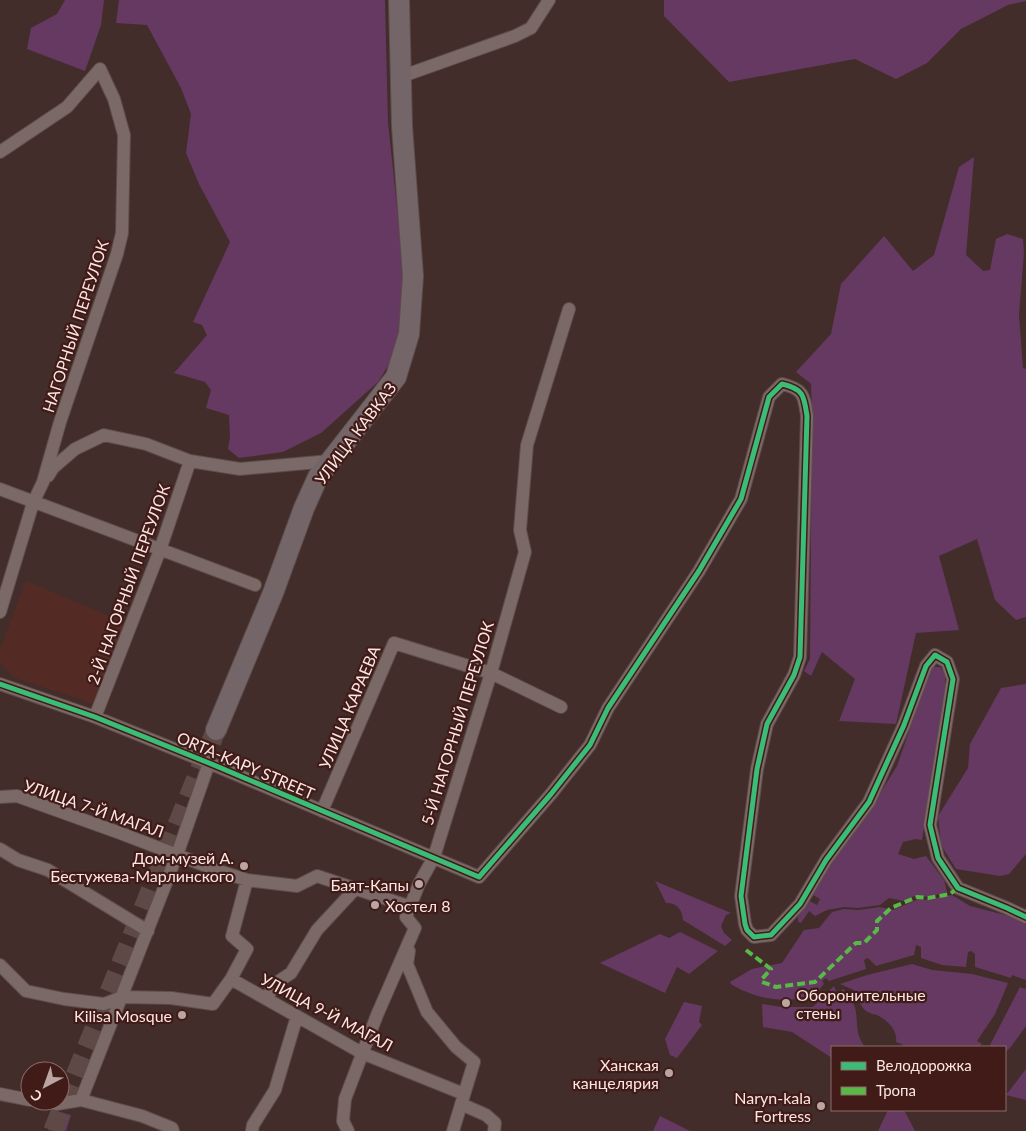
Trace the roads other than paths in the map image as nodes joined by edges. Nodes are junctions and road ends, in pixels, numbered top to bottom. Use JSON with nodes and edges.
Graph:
{"nodes":[{"id":1,"x":399,"y":0,"type":"edge"},
{"id":2,"x":549,"y":0,"type":"edge"},
{"id":3,"x":400,"y":77,"type":"junction"},
{"id":4,"x":0,"y":152,"type":"edge"},
{"id":5,"x":569,"y":309,"type":"dead end"},
{"id":6,"x":190,"y":461,"type":"junction"},
{"id":7,"x":330,"y":461,"type":"junction"},
{"id":8,"x":44,"y":482,"type":"junction"},
{"id":9,"x":0,"y":489,"type":"edge"},
{"id":10,"x":33,"y":503,"type":"junction"},
{"id":11,"x":160,"y":550,"type":"junction"},
{"id":12,"x":255,"y":585,"type":"dead end"},
{"id":13,"x":0,"y":612,"type":"edge"},
{"id":14,"x":490,"y":673,"type":"junction"},
{"id":15,"x":0,"y":684,"type":"edge"},
{"id":16,"x":560,"y":707,"type":"dead end"},
{"id":17,"x":95,"y":717,"type":"junction"},
{"id":18,"x":216,"y":730,"type":"tunnel mouth"},
{"id":19,"x":208,"y":763,"type":"junction"},
{"id":20,"x":0,"y":797,"type":"edge"},
{"id":21,"x":322,"y":810,"type":"junction"},
{"id":22,"x":0,"y":849,"type":"edge"},
{"id":23,"x":177,"y":855,"type":"junction"},
{"id":24,"x":434,"y":857,"type":"junction"},
{"id":25,"x":247,"y":880,"type":"junction"},
{"id":26,"x":356,"y":888,"type":"junction"},
{"id":27,"x":411,"y":907,"type":"junction"},
{"id":28,"x":1026,"y":918,"type":"edge"},
{"id":29,"x":148,"y":931,"type":"junction"},
{"id":30,"x":411,"y":941,"type":"junction"},
{"id":31,"x":0,"y":965,"type":"edge"},
{"id":32,"x":231,"y":980,"type":"junction"},
{"id":33,"x":122,"y":998,"type":"junction"},
{"id":34,"x":266,"y":999,"type":"junction"},
{"id":35,"x":297,"y":1016,"type":"junction"},
{"id":36,"x":362,"y":1053,"type":"junction"},
{"id":37,"x":0,"y":1094,"type":"edge"},
{"id":38,"x":20,"y":1098,"type":"edge"},
{"id":39,"x":463,"y":1099,"type":"junction"},
{"id":40,"x":81,"y":1100,"type":"junction"},
{"id":41,"x":70,"y":1102,"type":"edge"},
{"id":42,"x":173,"y":1129,"type":"edge"},
{"id":43,"x":252,"y":1131,"type":"edge"},
{"id":44,"x":348,"y":1131,"type":"edge"},
{"id":45,"x":453,"y":1131,"type":"edge"},
{"id":46,"x":494,"y":1131,"type":"edge"}],
"edges":[{"from":1,"to":3,"type":"highway","name":"УЛИЦА КАВКАЗ"},
{"from":2,"to":3,"type":"street"},
{"from":3,"to":7,"type":"highway","name":"УЛИЦА КАВКАЗ"},
{"from":4,"to":8,"type":"street","name":"НАГОРНЫЙ ПЕРЕУЛОК"},
{"from":5,"to":14,"type":"street","name":"5-Й НАГОРНЫЙ ПЕРЕУЛОК"},
{"from":6,"to":7,"type":"street"},
{"from":6,"to":8,"type":"street"},
{"from":6,"to":11,"type":"street","name":"2-Й НАГОРНЫЙ ПЕРЕУЛОК"},
{"from":7,"to":18,"type":"highway","name":"УЛИЦА КАВКАЗ"},
{"from":8,"to":10,"type":"street","name":"НАГОРНЫЙ ПЕРЕУЛОК"},
{"from":9,"to":10,"type":"street"},
{"from":10,"to":11,"type":"street"},
{"from":10,"to":13,"type":"street","name":"НАГОРНЫЙ ПЕРЕУЛОК"},
{"from":11,"to":12,"type":"street"},
{"from":11,"to":17,"type":"street","name":"2-Й НАГОРНЫЙ ПЕРЕУЛОК"},
{"from":14,"to":16,"type":"street"},
{"from":14,"to":21,"type":"street","name":"УЛИЦА КАРАЕВА"},
{"from":14,"to":24,"type":"street","name":"5-Й НАГОРНЫЙ ПЕРЕУЛОК"},
{"from":15,"to":17,"type":"street","name":"ORTA-KAPY STREET"},
{"from":17,"to":19,"type":"street","name":"ORTA-KAPY STREET"},
{"from":19,"to":21,"type":"street","name":"ORTA-KAPY STREET"},
{"from":19,"to":23,"type":"street"},
{"from":20,"to":23,"type":"street","name":"УЛИЦА 7-Й МАГАЛ"},
{"from":21,"to":24,"type":"street","name":"ORTA-KAPY STREET"},
{"from":22,"to":29,"type":"street"},
{"from":23,"to":25,"type":"street","name":"УЛИЦА 7-Й МАГАЛ"},
{"from":23,"to":29,"type":"street"},
{"from":24,"to":27,"type":"street","name":"5-Й НАГОРНЫЙ ПЕРЕУЛОК"},
{"from":24,"to":28,"type":"street","name":"ORTA-KAPY STREET"},
{"from":25,"to":26,"type":"street","name":"УЛИЦА 7-Й МАГАЛ"},
{"from":25,"to":32,"type":"street"},
{"from":26,"to":27,"type":"street","name":"УЛИЦА 7-Й МАГАЛ"},
{"from":26,"to":34,"type":"street"},
{"from":27,"to":30,"type":"street","name":"5-Й НАГОРНЫЙ ПЕРЕУЛОК"},
{"from":29,"to":33,"type":"street"},
{"from":30,"to":36,"type":"street"},
{"from":30,"to":39,"type":"street"},
{"from":31,"to":33,"type":"street"},
{"from":32,"to":33,"type":"street"},
{"from":32,"to":34,"type":"street","name":"УЛИЦА 9-Й МАГАЛ"},
{"from":33,"to":40,"type":"street"},
{"from":34,"to":35,"type":"street","name":"УЛИЦА 9-Й МАГАЛ"},
{"from":35,"to":36,"type":"street","name":"УЛИЦА 9-Й МАГАЛ"},
{"from":35,"to":43,"type":"street"},
{"from":36,"to":39,"type":"street","name":"УЛИЦА 9-Й МАГАЛ"},
{"from":36,"to":44,"type":"street"},
{"from":37,"to":38,"type":"street"},
{"from":39,"to":45,"type":"street"},
{"from":39,"to":46,"type":"street","name":"УЛИЦА 9-Й МАГАЛ"},
{"from":40,"to":41,"type":"street"},
{"from":40,"to":42,"type":"street"}]}
